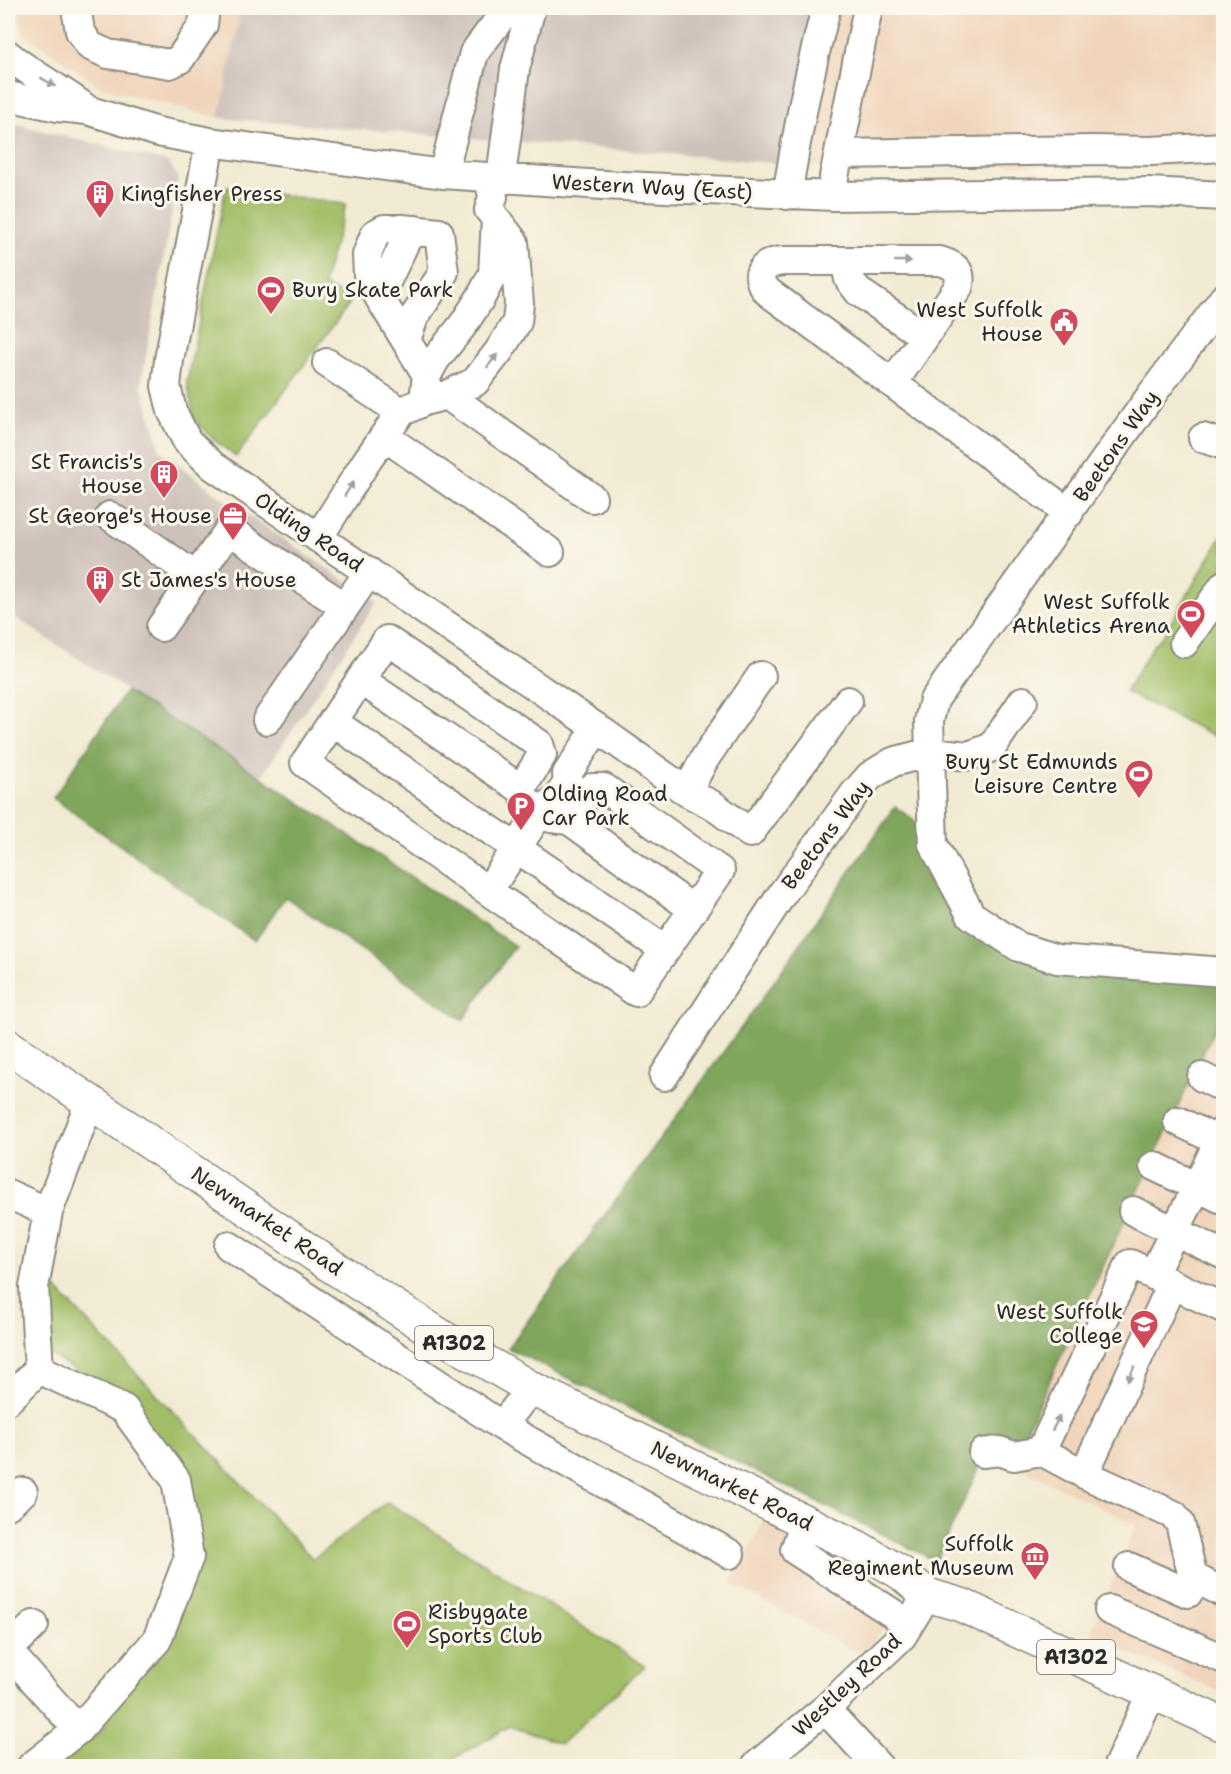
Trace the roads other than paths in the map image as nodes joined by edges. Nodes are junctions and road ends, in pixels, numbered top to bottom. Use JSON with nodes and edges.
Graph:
{"nodes":[{"id":1,"x":76,"y":8,"type":"edge"},
{"id":2,"x":204,"y":8,"type":"edge"},
{"id":3,"x":504,"y":8,"type":"edge"},
{"id":4,"x":531,"y":8,"type":"edge"},
{"id":5,"x":826,"y":8,"type":"edge"},
{"id":6,"x":868,"y":8,"type":"edge"},
{"id":7,"x":8,"y":55,"type":"edge"},
{"id":8,"x":8,"y":96,"type":"edge"},
{"id":9,"x":87,"y":110,"type":"junction"},
{"id":10,"x":210,"y":142,"type":"junction"},
{"id":11,"x":1224,"y":147,"type":"edge"},
{"id":12,"x":1107,"y":150,"type":"junction"},
{"id":13,"x":839,"y":154,"type":"junction"},
{"id":14,"x":443,"y":174,"type":"junction"},
{"id":15,"x":495,"y":177,"type":"junction"},
{"id":16,"x":1106,"y":192,"type":"junction"},
{"id":17,"x":787,"y":195,"type":"junction"},
{"id":18,"x":1224,"y":195,"type":"edge"},
{"id":19,"x":833,"y":196,"type":"junction"},
{"id":20,"x":493,"y":214,"type":"junction"},
{"id":21,"x":845,"y":261,"type":"junction"},
{"id":22,"x":1224,"y":298,"type":"edge"},
{"id":23,"x":924,"y":336,"type":"junction"},
{"id":24,"x":406,"y":340,"type":"junction"},
{"id":25,"x":327,"y":363,"type":"dead end"},
{"id":26,"x":893,"y":383,"type":"junction"},
{"id":27,"x":427,"y":389,"type":"junction"},
{"id":28,"x":384,"y":436,"type":"junction"},
{"id":29,"x":592,"y":498,"type":"dead end"},
{"id":30,"x":1069,"y":513,"type":"junction"},
{"id":31,"x":110,"y":516,"type":"dead end"},
{"id":32,"x":318,"y":538,"type":"junction"},
{"id":33,"x":550,"y":552,"type":"dead end"},
{"id":34,"x":369,"y":572,"type":"junction"},
{"id":35,"x":196,"y":577,"type":"junction"},
{"id":36,"x":1224,"y":585,"type":"edge"},
{"id":37,"x":345,"y":607,"type":"junction"},
{"id":38,"x":161,"y":627,"type":"dead end"},
{"id":39,"x":1184,"y":643,"type":"dead end"},
{"id":40,"x":761,"y":676,"type":"dead end"},
{"id":41,"x":361,"y":680,"type":"junction"},
{"id":42,"x":848,"y":701,"type":"dead end"},
{"id":43,"x":1023,"y":701,"type":"dead end"},
{"id":44,"x":267,"y":720,"type":"dead end"},
{"id":45,"x":333,"y":722,"type":"junction"},
{"id":46,"x":597,"y":728,"type":"junction"},
{"id":47,"x":930,"y":753,"type":"junction"},
{"id":48,"x":521,"y":789,"type":"junction"},
{"id":49,"x":687,"y":792,"type":"junction"},
{"id":50,"x":541,"y":811,"type":"junction"},
{"id":51,"x":569,"y":820,"type":"junction"},
{"id":52,"x":516,"y":848,"type":"junction"},
{"id":53,"x":488,"y":891,"type":"junction"},
{"id":54,"x":693,"y":909,"type":"junction"},
{"id":55,"x":665,"y":950,"type":"junction"},
{"id":56,"x":1224,"y":972,"type":"edge"},
{"id":57,"x":8,"y":1046,"type":"edge"},
{"id":58,"x":664,"y":1076,"type":"dead end"},
{"id":59,"x":90,"y":1101,"type":"junction"},
{"id":60,"x":1178,"y":1121,"type":"dead end"},
{"id":61,"x":1222,"y":1138,"type":"edge"},
{"id":62,"x":1154,"y":1166,"type":"dead end"},
{"id":63,"x":1197,"y":1187,"type":"junction"},
{"id":64,"x":8,"y":1194,"type":"edge"},
{"id":65,"x":1224,"y":1200,"type":"edge"},
{"id":66,"x":48,"y":1212,"type":"junction"},
{"id":67,"x":1133,"y":1212,"type":"dead end"},
{"id":68,"x":1175,"y":1232,"type":"junction"},
{"id":69,"x":230,"y":1246,"type":"dead end"},
{"id":70,"x":1224,"y":1255,"type":"edge"},
{"id":71,"x":1142,"y":1269,"type":"junction"},
{"id":72,"x":1222,"y":1308,"type":"edge"},
{"id":73,"x":39,"y":1369,"type":"junction"},
{"id":74,"x":531,"y":1388,"type":"junction"},
{"id":75,"x":8,"y":1400,"type":"edge"},
{"id":76,"x":502,"y":1426,"type":"junction"},
{"id":77,"x":1041,"y":1451,"type":"junction"},
{"id":78,"x":983,"y":1453,"type":"dead end"},
{"id":79,"x":1084,"y":1474,"type":"junction"},
{"id":80,"x":806,"y":1522,"type":"junction"},
{"id":81,"x":730,"y":1554,"type":"dead end"},
{"id":82,"x":1129,"y":1567,"type":"dead end"},
{"id":83,"x":1190,"y":1585,"type":"junction"},
{"id":84,"x":1224,"y":1593,"type":"edge"},
{"id":85,"x":927,"y":1595,"type":"junction"},
{"id":86,"x":1109,"y":1610,"type":"dead end"},
{"id":87,"x":909,"y":1624,"type":"junction"},
{"id":88,"x":34,"y":1626,"type":"dead end"},
{"id":89,"x":1171,"y":1637,"type":"junction"},
{"id":90,"x":8,"y":1650,"type":"edge"},
{"id":91,"x":1224,"y":1659,"type":"edge"},
{"id":92,"x":1152,"y":1692,"type":"junction"},
{"id":93,"x":825,"y":1709,"type":"junction"},
{"id":94,"x":1224,"y":1725,"type":"edge"},
{"id":95,"x":78,"y":1730,"type":"junction"},
{"id":96,"x":32,"y":1767,"type":"edge"},
{"id":97,"x":756,"y":1767,"type":"edge"},
{"id":98,"x":878,"y":1767,"type":"edge"},
{"id":99,"x":1118,"y":1767,"type":"edge"}],
"edges":[{"from":1,"to":2,"type":"street"},
{"from":3,"to":14,"type":"street"},
{"from":4,"to":15,"type":"street"},
{"from":5,"to":17,"type":"street"},
{"from":6,"to":13,"type":"street"},
{"from":7,"to":9,"type":"street","name":"Western Way (East)","one_way":true},
{"from":8,"to":9,"type":"street","name":"Western Way (East)"},
{"from":9,"to":10,"type":"street","name":"Western Way (East)"},
{"from":10,"to":14,"type":"street","name":"Western Way (East)"},
{"from":10,"to":32,"type":"street","name":"Olding Road"},
{"from":11,"to":12,"type":"street"},
{"from":12,"to":13,"type":"street"},
{"from":12,"to":16,"type":"street"},
{"from":13,"to":19,"type":"street"},
{"from":14,"to":15,"type":"street","name":"Western Way (East)"},
{"from":15,"to":17,"type":"street","name":"Western Way (East)"},
{"from":15,"to":20,"type":"street"},
{"from":16,"to":18,"type":"street","name":"Western Way (East)"},
{"from":16,"to":19,"type":"street","name":"Western Way (East)"},
{"from":17,"to":19,"type":"street","name":"Western Way (East)"},
{"from":20,"to":27,"type":"street"},
{"from":27,"to":20,"type":"street","one_way":true},
{"from":21,"to":23,"type":"street"},
{"from":21,"to":23,"type":"street","one_way":true},
{"from":21,"to":26,"type":"street"},
{"from":22,"to":30,"type":"street","name":"Beetons Way"},
{"from":23,"to":26,"type":"street"},
{"from":24,"to":24,"type":"street"},
{"from":24,"to":27,"type":"street"},
{"from":25,"to":27,"type":"street"},
{"from":26,"to":30,"type":"street"},
{"from":27,"to":28,"type":"street"},
{"from":27,"to":29,"type":"street"},
{"from":32,"to":28,"type":"street","one_way":true},
{"from":28,"to":33,"type":"street"},
{"from":30,"to":47,"type":"street","name":"Beetons Way"},
{"from":31,"to":35,"type":"street"},
{"from":32,"to":34,"type":"street","name":"Olding Road"},
{"from":34,"to":37,"type":"street"},
{"from":34,"to":46,"type":"street","name":"Olding Road"},
{"from":35,"to":37,"type":"street"},
{"from":35,"to":38,"type":"street"},
{"from":36,"to":39,"type":"street"},
{"from":37,"to":44,"type":"street"},
{"from":40,"to":49,"type":"street"},
{"from":41,"to":45,"type":"street"},
{"from":41,"to":48,"type":"street"},
{"from":41,"to":48,"type":"street"},
{"from":42,"to":49,"type":"street","name":"Olding Road"},
{"from":43,"to":47,"type":"street"},
{"from":45,"to":52,"type":"street"},
{"from":45,"to":53,"type":"street"},
{"from":46,"to":49,"type":"street","name":"Olding Road"},
{"from":46,"to":50,"type":"street"},
{"from":47,"to":56,"type":"street"},
{"from":47,"to":58,"type":"street","name":"Beetons Way"},
{"from":48,"to":50,"type":"street"},
{"from":50,"to":51,"type":"street"},
{"from":50,"to":52,"type":"street"},
{"from":51,"to":54,"type":"street"},
{"from":51,"to":54,"type":"street"},
{"from":52,"to":53,"type":"street"},
{"from":52,"to":55,"type":"street"},
{"from":53,"to":55,"type":"street"},
{"from":54,"to":55,"type":"street"},
{"from":57,"to":59,"type":"main road","name":"Newmarket Road","number":"A1302"},
{"from":59,"to":66,"type":"street"},
{"from":59,"to":74,"type":"main road","name":"Newmarket Road","number":"A1302"},
{"from":60,"to":61,"type":"street"},
{"from":61,"to":63,"type":"street"},
{"from":62,"to":63,"type":"street"},
{"from":63,"to":65,"type":"street"},
{"from":63,"to":68,"type":"street"},
{"from":64,"to":66,"type":"street"},
{"from":66,"to":73,"type":"street"},
{"from":67,"to":68,"type":"street"},
{"from":68,"to":70,"type":"street"},
{"from":68,"to":71,"type":"street"},
{"from":69,"to":76,"type":"street","name":"Newmarket Road"},
{"from":71,"to":72,"type":"street"},
{"from":77,"to":71,"type":"street","one_way":true},
{"from":71,"to":79,"type":"street","one_way":true},
{"from":73,"to":75,"type":"street"},
{"from":73,"to":95,"type":"street"},
{"from":74,"to":76,"type":"street"},
{"from":74,"to":80,"type":"main road","name":"Newmarket Road","number":"A1302"},
{"from":76,"to":81,"type":"street","name":"Newmarket Road"},
{"from":77,"to":78,"type":"street"},
{"from":77,"to":79,"type":"street"},
{"from":79,"to":83,"type":"street"},
{"from":80,"to":85,"type":"main road","name":"Newmarket Road","number":"A1302"},
{"from":80,"to":87,"type":"street"},
{"from":82,"to":83,"type":"street"},
{"from":83,"to":84,"type":"street"},
{"from":83,"to":89,"type":"street"},
{"from":85,"to":87,"type":"street","name":"Westley Road"},
{"from":85,"to":92,"type":"main road","number":"A1302"},
{"from":86,"to":89,"type":"street"},
{"from":87,"to":93,"type":"street","name":"Westley Road"},
{"from":88,"to":90,"type":"street"},
{"from":89,"to":91,"type":"street"},
{"from":90,"to":95,"type":"street"},
{"from":92,"to":94,"type":"main road","number":"A1302"},
{"from":92,"to":99,"type":"street"},
{"from":93,"to":97,"type":"street","name":"Westley Road"},
{"from":93,"to":98,"type":"street"},
{"from":95,"to":96,"type":"street"}]}
